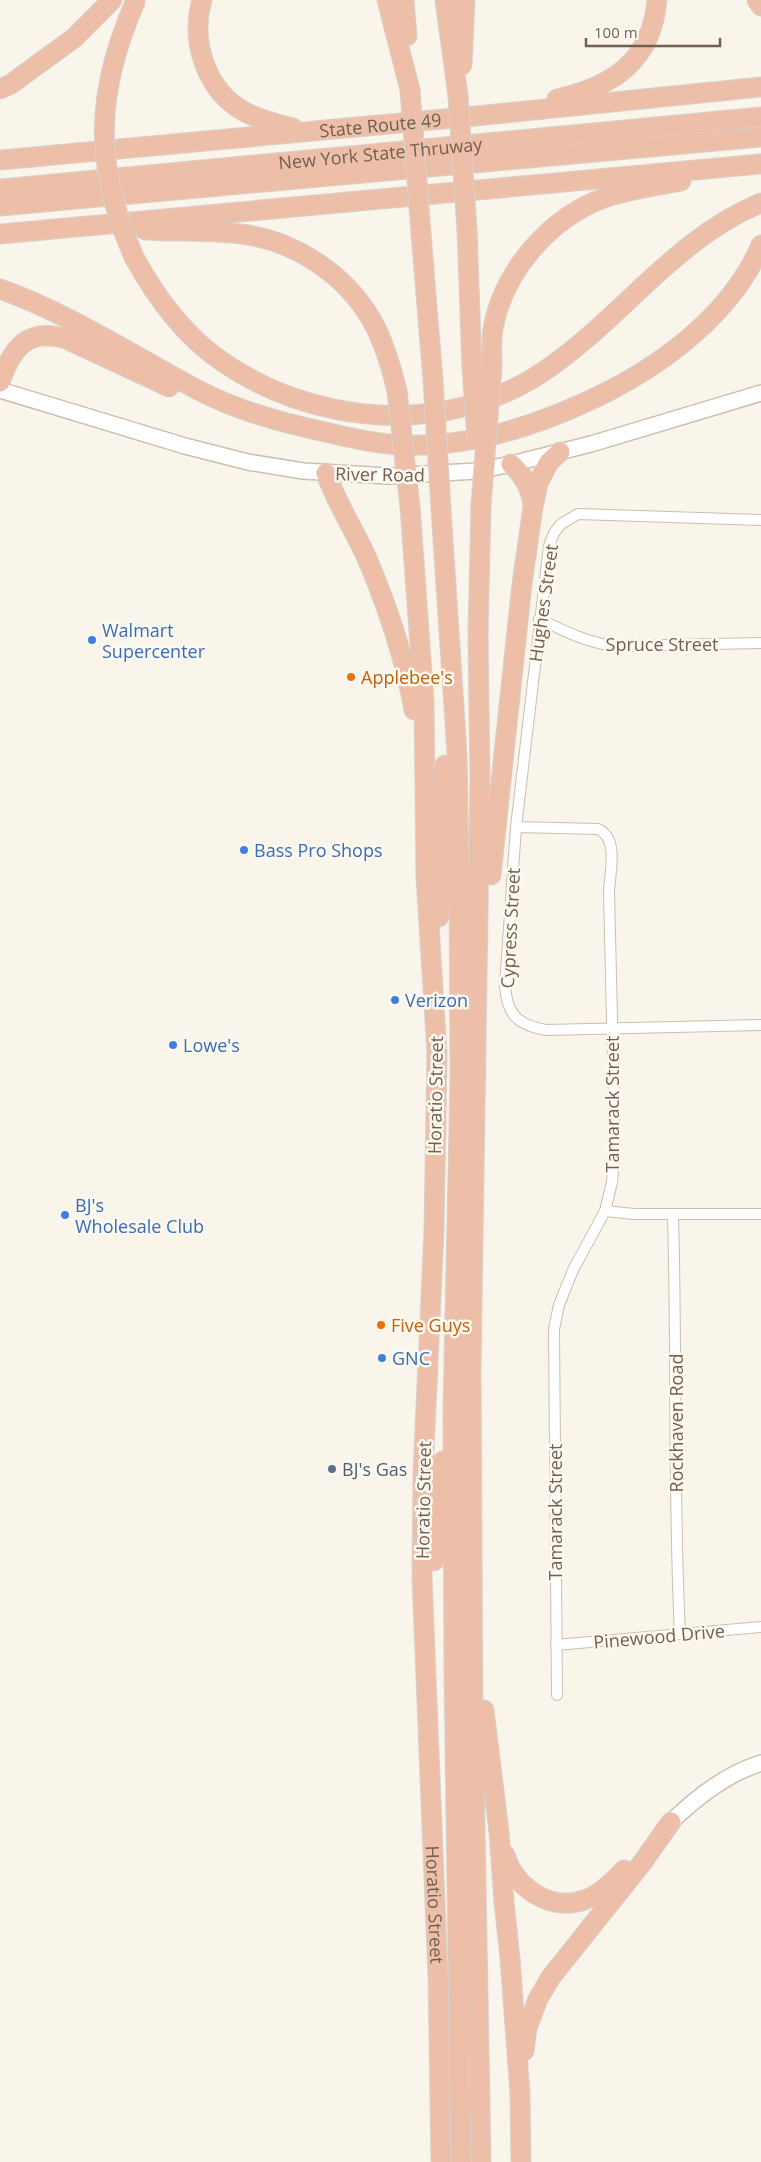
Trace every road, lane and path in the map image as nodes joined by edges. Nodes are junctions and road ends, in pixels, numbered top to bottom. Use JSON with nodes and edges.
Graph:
{"nodes":[{"id":1,"x":112,"y":0,"type":"edge"},
{"id":2,"x":136,"y":0,"type":"edge"},
{"id":3,"x":202,"y":0,"type":"edge"},
{"id":4,"x":387,"y":0,"type":"edge"},
{"id":5,"x":404,"y":0,"type":"edge"},
{"id":6,"x":445,"y":0,"type":"edge"},
{"id":7,"x":464,"y":0,"type":"edge"},
{"id":8,"x":657,"y":0,"type":"edge"},
{"id":9,"x":758,"y":0,"type":"edge"},
{"id":10,"x":761,"y":6,"type":"edge"},
{"id":11,"x":5,"y":87,"type":"edge"},
{"id":12,"x":761,"y":87,"type":"edge"},
{"id":13,"x":410,"y":90,"type":"junction"},
{"id":14,"x":458,"y":96,"type":"junction"},
{"id":15,"x":476,"y":116,"type":"junction"},
{"id":16,"x":761,"y":117,"type":"edge"},
{"id":17,"x":311,"y":132,"type":"junction"},
{"id":18,"x":761,"y":136,"type":"edge"},
{"id":19,"x":0,"y":160,"type":"edge"},
{"id":20,"x":761,"y":164,"type":"edge"},
{"id":21,"x":0,"y":189,"type":"edge"},
{"id":22,"x":761,"y":202,"type":"edge"},
{"id":23,"x":0,"y":206,"type":"edge"},
{"id":24,"x":84,"y":226,"type":"junction"},
{"id":25,"x":0,"y":234,"type":"edge"},
{"id":26,"x":758,"y":252,"type":"edge"},
{"id":27,"x":0,"y":289,"type":"edge"},
{"id":28,"x":0,"y":382,"type":"edge"},
{"id":29,"x":0,"y":390,"type":"edge"},
{"id":30,"x":761,"y":393,"type":"edge"},
{"id":31,"x":390,"y":444,"type":"junction"},
{"id":32,"x":560,"y":452,"type":"junction"},
{"id":33,"x":511,"y":464,"type":"junction"},
{"id":34,"x":326,"y":473,"type":"junction"},
{"id":35,"x":481,"y":506,"type":"junction"},
{"id":36,"x":533,"y":507,"type":"junction"},
{"id":37,"x":761,"y":520,"type":"edge"},
{"id":38,"x":539,"y":619,"type":"junction"},
{"id":39,"x":761,"y":643,"type":"edge"},
{"id":40,"x":452,"y":676,"type":"junction"},
{"id":41,"x":424,"y":768,"type":"junction"},
{"id":42,"x":516,"y":827,"type":"junction"},
{"id":43,"x":477,"y":998,"type":"junction"},
{"id":44,"x":434,"y":1008,"type":"junction"},
{"id":45,"x":761,"y":1025,"type":"edge"},
{"id":46,"x":613,"y":1028,"type":"junction"},
{"id":47,"x":605,"y":1211,"type":"junction"},
{"id":48,"x":674,"y":1214,"type":"junction"},
{"id":49,"x":761,"y":1214,"type":"edge"},
{"id":50,"x":453,"y":1411,"type":"junction"},
{"id":51,"x":473,"y":1610,"type":"junction"},
{"id":52,"x":761,"y":1627,"type":"edge"},
{"id":53,"x":680,"y":1633,"type":"junction"},
{"id":54,"x":556,"y":1645,"type":"junction"},
{"id":55,"x":425,"y":1682,"type":"junction"},
{"id":56,"x":557,"y":1695,"type":"dead end"},
{"id":57,"x":761,"y":1763,"type":"edge"},
{"id":58,"x":670,"y":1822,"type":"junction"},
{"id":59,"x":499,"y":1832,"type":"junction"},
{"id":60,"x":520,"y":2094,"type":"junction"},
{"id":61,"x":481,"y":2142,"type":"junction"},
{"id":62,"x":441,"y":2162,"type":"edge"},
{"id":63,"x":461,"y":2162,"type":"edge"},
{"id":64,"x":481,"y":2162,"type":"edge"},
{"id":65,"x":486,"y":2162,"type":"edge"},
{"id":66,"x":521,"y":2162,"type":"edge"}],
"edges":[{"from":1,"to":11,"type":"highway"},
{"from":2,"to":22,"type":"highway","bridge":true},
{"from":3,"to":17,"type":"highway"},
{"from":4,"to":13,"type":"highway"},
{"from":5,"to":13,"type":"highway"},
{"from":6,"to":14,"type":"highway"},
{"from":7,"to":14,"type":"highway"},
{"from":8,"to":15,"type":"highway"},
{"from":9,"to":10,"type":"highway"},
{"from":12,"to":15,"type":"highway","name":"State Route 49"},
{"from":13,"to":40,"type":"highway","bridge":true},
{"from":14,"to":35,"type":"highway","bridge":true},
{"from":15,"to":17,"type":"highway","name":"State Route 49"},
{"from":16,"to":21,"type":"highway","name":"New York State Thruway"},
{"from":17,"to":19,"type":"highway","name":"State Route 49"},
{"from":18,"to":23,"type":"highway","name":"New York State Thruway"},
{"from":20,"to":24,"type":"highway"},
{"from":20,"to":35,"type":"highway","bridge":true},
{"from":24,"to":25,"type":"highway"},
{"from":24,"to":41,"type":"highway","bridge":true},
{"from":26,"to":31,"type":"highway"},
{"from":27,"to":31,"type":"highway"},
{"from":28,"to":31,"type":"highway"},
{"from":29,"to":34,"type":"main road","name":"River Road"},
{"from":30,"to":32,"type":"main road","name":"River Road"},
{"from":32,"to":33,"type":"main road","name":"River Road"},
{"from":32,"to":36,"type":"highway"},
{"from":33,"to":34,"type":"main road","name":"River Road"},
{"from":33,"to":36,"type":"highway"},
{"from":34,"to":41,"type":"highway"},
{"from":35,"to":43,"type":"highway"},
{"from":36,"to":43,"type":"highway"},
{"from":37,"to":38,"type":"street","name":"Hughes Street"},
{"from":38,"to":39,"type":"street","name":"Spruce Street"},
{"from":38,"to":42,"type":"street","name":"Hughes Street"},
{"from":40,"to":44,"type":"highway"},
{"from":40,"to":50,"type":"highway"},
{"from":41,"to":44,"type":"highway","name":"Horatio Street"},
{"from":42,"to":46,"type":"street","name":"Tamarack Street"},
{"from":42,"to":46,"type":"street","name":"Cypress Street"},
{"from":43,"to":51,"type":"highway"},
{"from":44,"to":55,"type":"highway","name":"Horatio Street"},
{"from":45,"to":46,"type":"street","name":"Cypress Street"},
{"from":46,"to":47,"type":"street","name":"Tamarack Street"},
{"from":47,"to":48,"type":"street"},
{"from":47,"to":54,"type":"street","name":"Tamarack Street"},
{"from":48,"to":49,"type":"street"},
{"from":48,"to":53,"type":"street","name":"Rockhaven Road"},
{"from":50,"to":55,"type":"highway"},
{"from":50,"to":63,"type":"highway"},
{"from":51,"to":59,"type":"highway"},
{"from":51,"to":61,"type":"highway"},
{"from":52,"to":53,"type":"street","name":"Pinewood Drive"},
{"from":53,"to":54,"type":"street","name":"Pinewood Drive"},
{"from":54,"to":56,"type":"street","name":"Tamarack Street"},
{"from":55,"to":62,"type":"highway","name":"Horatio Street"},
{"from":57,"to":58,"type":"main road"},
{"from":58,"to":59,"type":"highway"},
{"from":58,"to":60,"type":"highway"},
{"from":59,"to":60,"type":"highway"},
{"from":60,"to":66,"type":"highway"},
{"from":61,"to":64,"type":"highway"},
{"from":61,"to":65,"type":"highway"}]}
